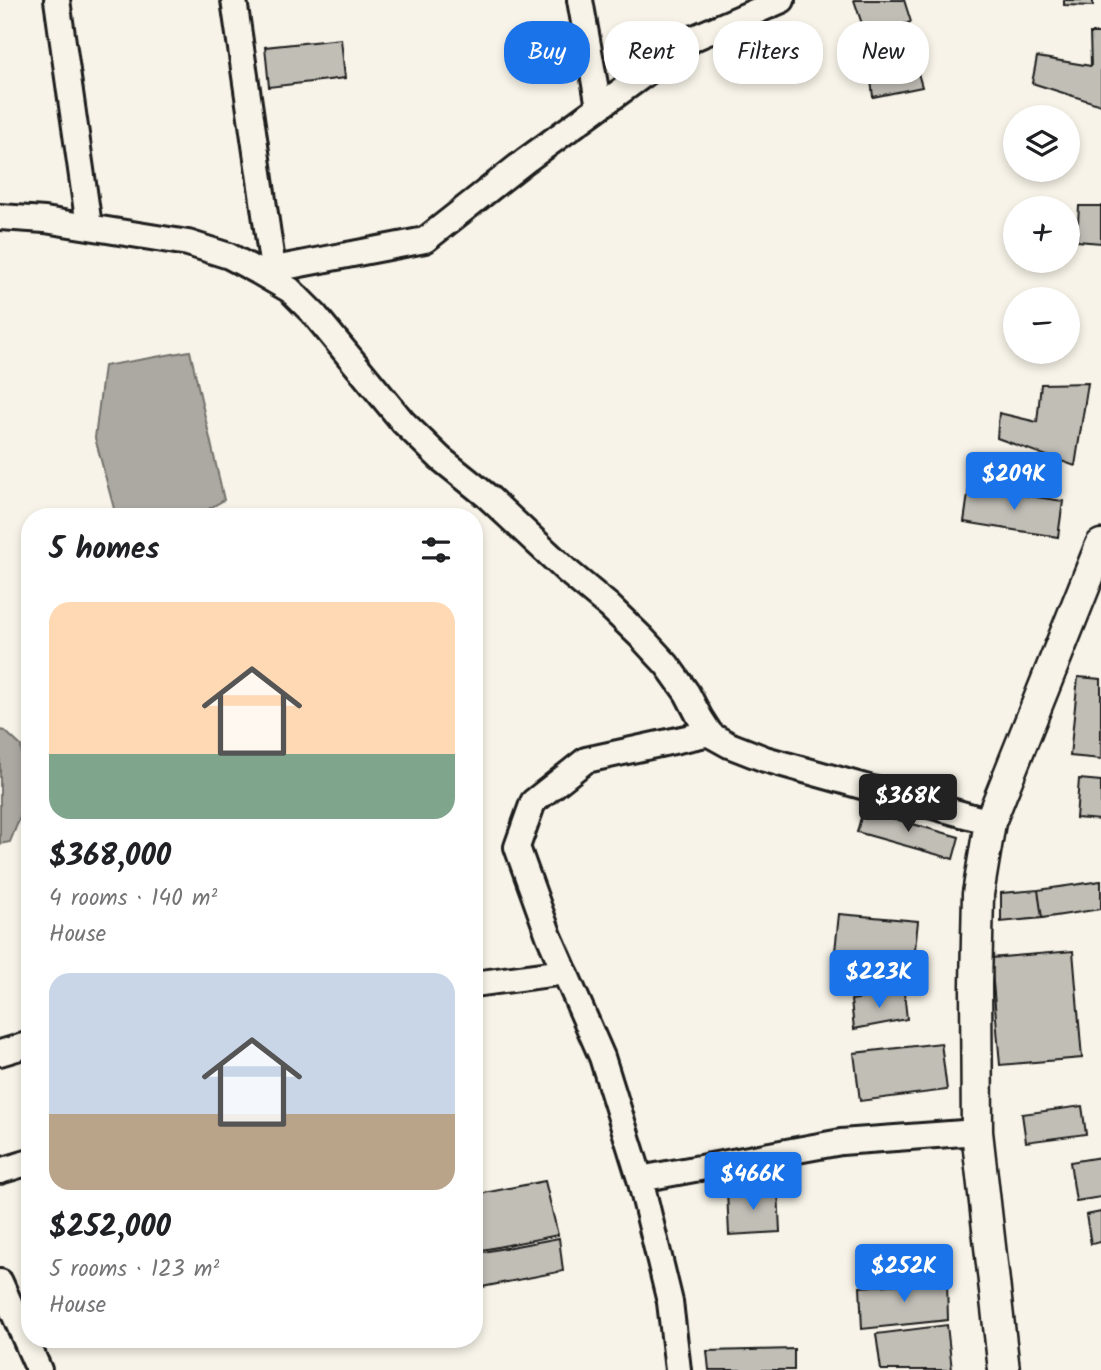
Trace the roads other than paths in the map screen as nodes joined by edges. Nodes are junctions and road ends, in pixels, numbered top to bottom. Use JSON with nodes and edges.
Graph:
{"nodes":[{"id":1,"x":57,"y":0,"type":"edge"},
{"id":2,"x":234,"y":0,"type":"edge"},
{"id":3,"x":580,"y":0,"type":"edge"},
{"id":4,"x":782,"y":0,"type":"edge"},
{"id":5,"x":599,"y":107,"type":"junction"},
{"id":6,"x":0,"y":217,"type":"edge"},
{"id":7,"x":89,"y":226,"type":"junction"},
{"id":8,"x":266,"y":270,"type":"junction"},
{"id":9,"x":1101,"y":545,"type":"edge"},
{"id":10,"x":710,"y":733,"type":"junction"},
{"id":11,"x":990,"y":822,"type":"junction"},
{"id":12,"x":565,"y":972,"type":"junction"},
{"id":13,"x":483,"y":983,"type":"edge"},
{"id":14,"x":21,"y":1047,"type":"edge"},
{"id":15,"x":0,"y":1053,"type":"edge"},
{"id":16,"x":977,"y":1132,"type":"junction"},
{"id":17,"x":21,"y":1164,"type":"edge"},
{"id":18,"x":0,"y":1171,"type":"edge"},
{"id":19,"x":640,"y":1179,"type":"junction"},
{"id":20,"x":0,"y":1282,"type":"edge"},
{"id":21,"x":21,"y":1329,"type":"edge"},
{"id":22,"x":29,"y":1348,"type":"edge"},
{"id":23,"x":39,"y":1370,"type":"edge"},
{"id":24,"x":678,"y":1370,"type":"edge"},
{"id":25,"x":1004,"y":1370,"type":"edge"}],
"edges":[{"from":1,"to":7,"type":"street"},
{"from":2,"to":8,"type":"street"},
{"from":3,"to":5,"type":"street"},
{"from":4,"to":5,"type":"street"},
{"from":5,"to":8,"type":"street"},
{"from":6,"to":7,"type":"street"},
{"from":7,"to":8,"type":"street"},
{"from":8,"to":10,"type":"street"},
{"from":9,"to":11,"type":"street"},
{"from":10,"to":11,"type":"street"},
{"from":10,"to":12,"type":"street"},
{"from":11,"to":16,"type":"street"},
{"from":12,"to":13,"type":"street"},
{"from":12,"to":19,"type":"street"},
{"from":14,"to":15,"type":"street"},
{"from":16,"to":19,"type":"street"},
{"from":16,"to":25,"type":"street"},
{"from":17,"to":18,"type":"street"},
{"from":19,"to":24,"type":"street"},
{"from":20,"to":21,"type":"street"},
{"from":22,"to":23,"type":"street"}]}
